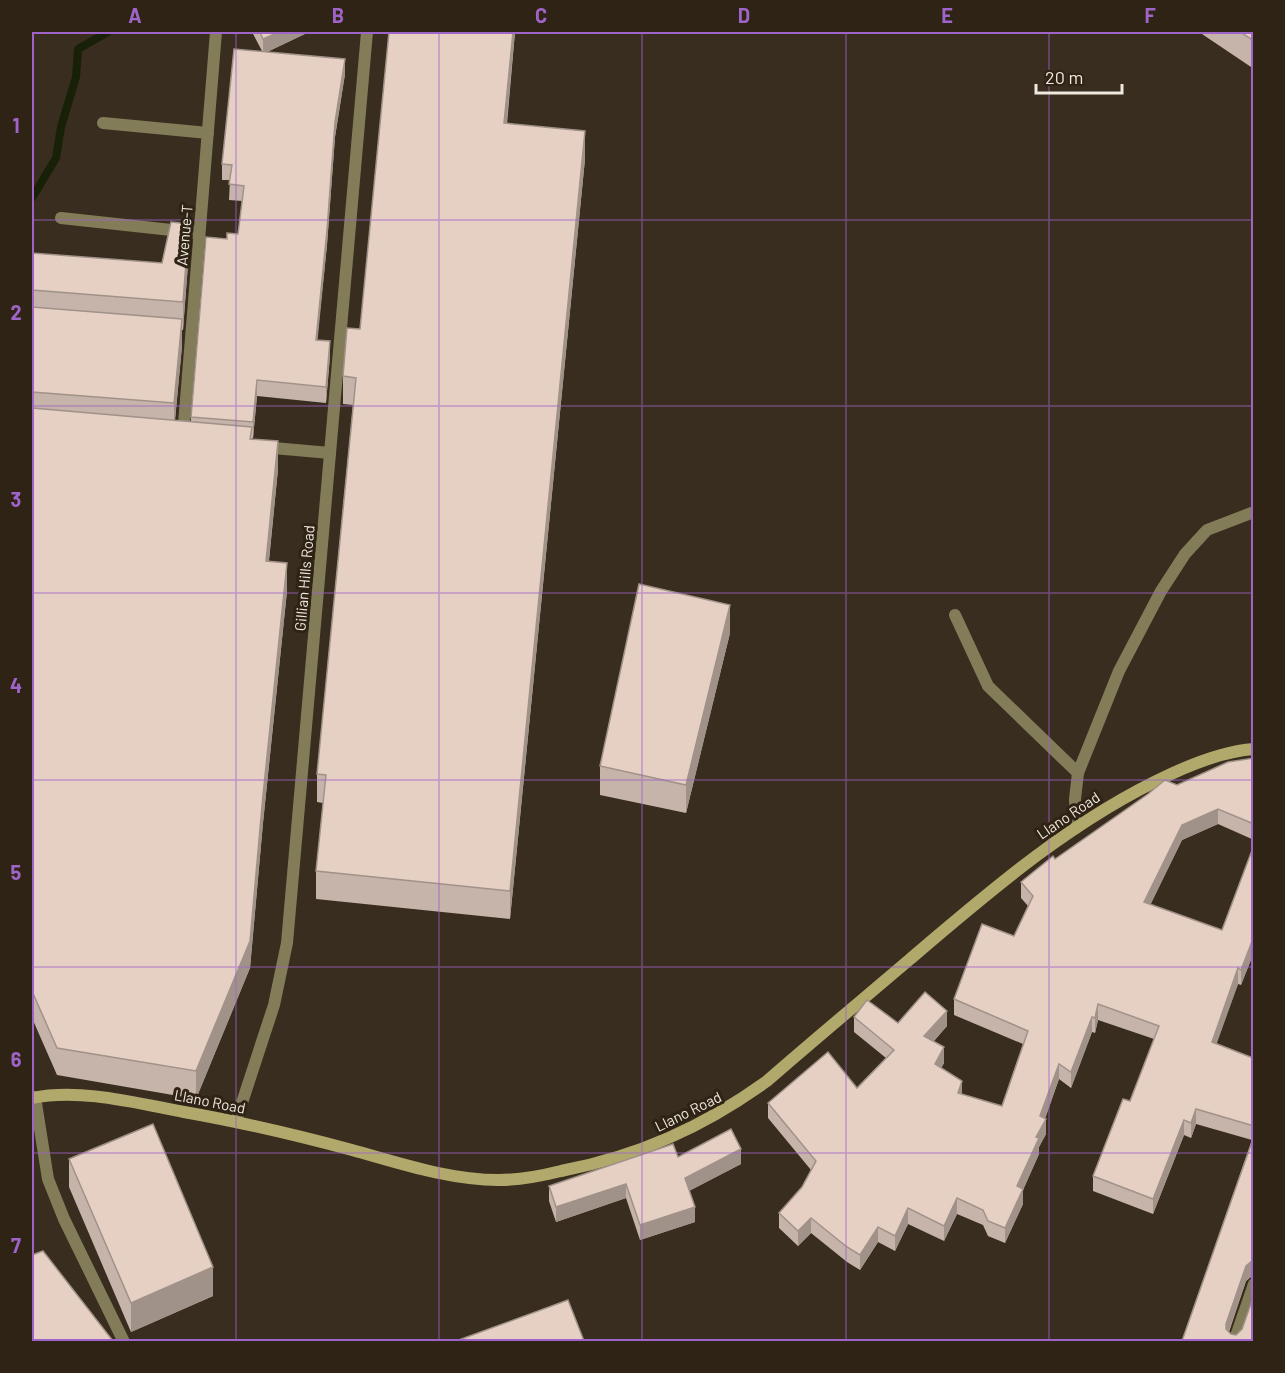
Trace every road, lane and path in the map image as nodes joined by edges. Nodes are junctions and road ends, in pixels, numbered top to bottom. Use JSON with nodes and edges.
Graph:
{"nodes":[{"id":1,"x":216,"y":32,"type":"edge"},
{"id":2,"x":367,"y":32,"type":"edge"},
{"id":3,"x":103,"y":123,"type":"dead end"},
{"id":4,"x":208,"y":133,"type":"junction"},
{"id":5,"x":62,"y":218,"type":"dead end"},
{"id":6,"x":200,"y":233,"type":"junction"},
{"id":7,"x":182,"y":440,"type":"edge"},
{"id":8,"x":253,"y":446,"type":"edge"},
{"id":9,"x":330,"y":453,"type":"junction"},
{"id":10,"x":1254,"y":512,"type":"edge"},
{"id":11,"x":955,"y":615,"type":"dead end"},
{"id":12,"x":1254,"y":749,"type":"edge"},
{"id":13,"x":1078,"y":773,"type":"junction"},
{"id":14,"x":1076,"y":828,"type":"junction"},
{"id":15,"x":33,"y":1097,"type":"edge"},
{"id":16,"x":236,"y":1121,"type":"junction"},
{"id":17,"x":1254,"y":1284,"type":"edge"},
{"id":18,"x":124,"y":1341,"type":"edge"},
{"id":19,"x":1234,"y":1341,"type":"edge"}],
"edges":[{"from":1,"to":4,"type":"street","name":"Avenue-T"},
{"from":2,"to":9,"type":"street","name":"Gillian Hills Road"},
{"from":3,"to":4,"type":"street"},
{"from":4,"to":6,"type":"street","name":"Avenue-T"},
{"from":5,"to":6,"type":"street"},
{"from":6,"to":7,"type":"street","name":"Avenue-T"},
{"from":8,"to":9,"type":"street"},
{"from":9,"to":16,"type":"street","name":"Gillian Hills Road"},
{"from":10,"to":13,"type":"street"},
{"from":11,"to":13,"type":"street"},
{"from":12,"to":14,"type":"main road","name":"Llano Road"},
{"from":13,"to":14,"type":"street"},
{"from":14,"to":16,"type":"main road","name":"Llano Road"},
{"from":15,"to":16,"type":"main road","name":"Llano Road"},
{"from":15,"to":18,"type":"street"},
{"from":17,"to":19,"type":"street"}]}
